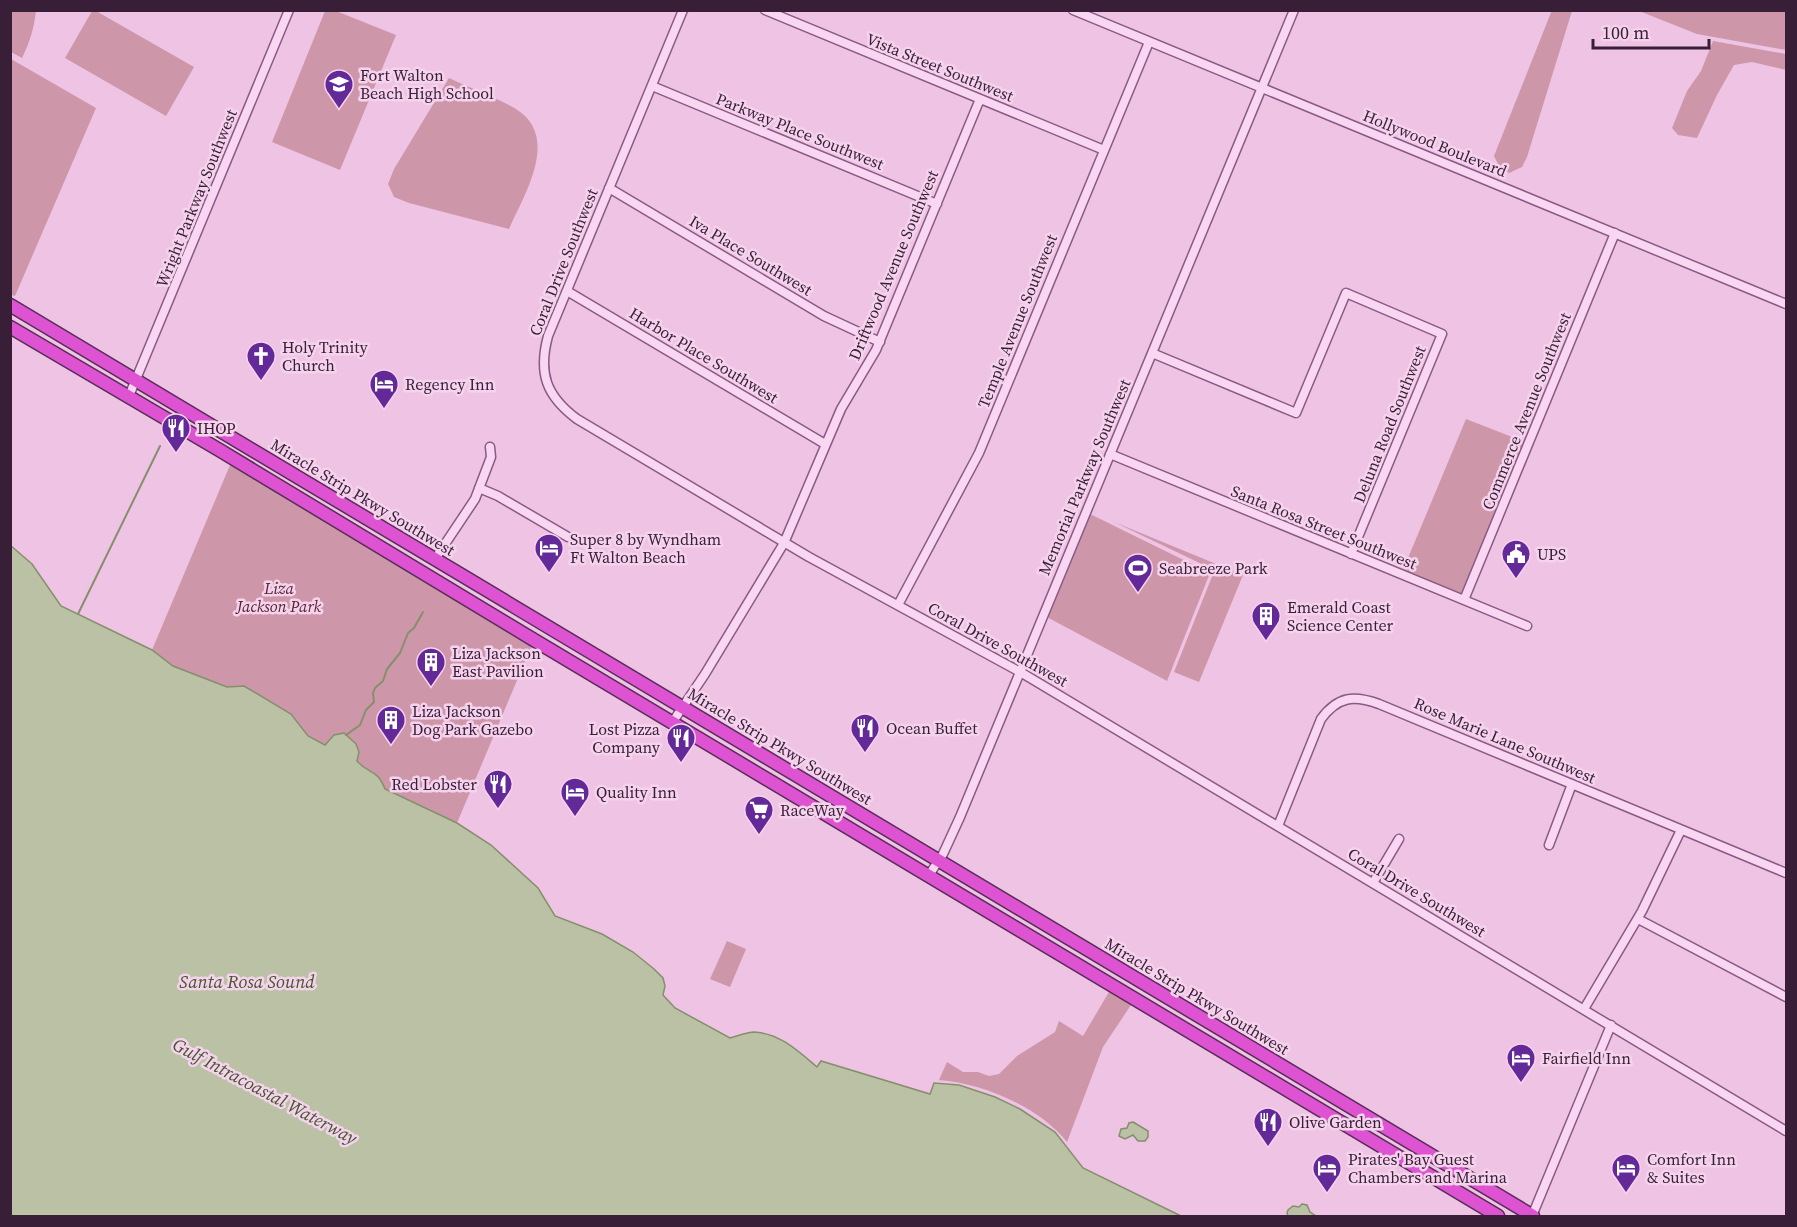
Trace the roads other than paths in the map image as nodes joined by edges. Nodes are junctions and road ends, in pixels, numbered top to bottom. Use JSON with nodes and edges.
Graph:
{"nodes":[{"id":1,"x":289,"y":10,"type":"edge"},
{"id":2,"x":683,"y":10,"type":"edge"},
{"id":3,"x":765,"y":10,"type":"edge"},
{"id":4,"x":1294,"y":10,"type":"edge"},
{"id":5,"x":1077,"y":11,"type":"edge"},
{"id":6,"x":1149,"y":42,"type":"junction"},
{"id":7,"x":652,"y":86,"type":"junction"},
{"id":8,"x":1262,"y":88,"type":"junction"},
{"id":9,"x":980,"y":99,"type":"junction"},
{"id":10,"x":1104,"y":150,"type":"junction"},
{"id":11,"x":609,"y":188,"type":"junction"},
{"id":12,"x":937,"y":204,"type":"junction"},
{"id":13,"x":1616,"y":233,"type":"junction"},
{"id":14,"x":567,"y":291,"type":"junction"},
{"id":15,"x":1786,"y":304,"type":"edge"},
{"id":16,"x":10,"y":305,"type":"edge"},
{"id":17,"x":10,"y":327,"type":"edge"},
{"id":18,"x":880,"y":342,"type":"junction"},
{"id":19,"x":1152,"y":353,"type":"junction"},
{"id":20,"x":137,"y":380,"type":"junction"},
{"id":21,"x":129,"y":396,"type":"junction"},
{"id":22,"x":825,"y":444,"type":"junction"},
{"id":23,"x":490,"y":447,"type":"dead end"},
{"id":24,"x":1110,"y":454,"type":"junction"},
{"id":25,"x":479,"y":488,"type":"junction"},
{"id":26,"x":568,"y":537,"type":"dead end"},
{"id":27,"x":784,"y":543,"type":"junction"},
{"id":28,"x":1352,"y":554,"type":"junction"},
{"id":29,"x":435,"y":559,"type":"junction"},
{"id":30,"x":1464,"y":600,"type":"junction"},
{"id":31,"x":898,"y":605,"type":"junction"},
{"id":32,"x":1527,"y":626,"type":"dead end"},
{"id":33,"x":1020,"y":672,"type":"junction"},
{"id":34,"x":682,"y":707,"type":"junction"},
{"id":35,"x":672,"y":723,"type":"junction"},
{"id":36,"x":1572,"y":784,"type":"junction"},
{"id":37,"x":1278,"y":826,"type":"junction"},
{"id":38,"x":1681,"y":830,"type":"junction"},
{"id":39,"x":1399,"y":839,"type":"dead end"},
{"id":40,"x":1549,"y":845,"type":"dead end"},
{"id":41,"x":938,"y":860,"type":"junction"},
{"id":42,"x":1786,"y":873,"type":"edge"},
{"id":43,"x":929,"y":875,"type":"junction"},
{"id":44,"x":1373,"y":883,"type":"junction"},
{"id":45,"x":1638,"y":919,"type":"junction"},
{"id":46,"x":1786,"y":997,"type":"edge"},
{"id":47,"x":1584,"y":1010,"type":"junction"},
{"id":48,"x":1611,"y":1025,"type":"junction"},
{"id":49,"x":1786,"y":1131,"type":"edge"},
{"id":50,"x":1498,"y":1216,"type":"edge"},
{"id":51,"x":1533,"y":1216,"type":"edge"}],
"edges":[{"from":1,"to":20,"type":"street","name":"Wright Parkway Southwest"},
{"from":2,"to":7,"type":"street","name":"Coral Drive Southwest"},
{"from":3,"to":9,"type":"street","name":"Vista Street Southwest"},
{"from":4,"to":8,"type":"street","name":"Memorial Parkway Southwest"},
{"from":5,"to":6,"type":"street","name":"Hollywood Boulevard"},
{"from":6,"to":8,"type":"street","name":"Hollywood Boulevard"},
{"from":6,"to":10,"type":"street","name":"Temple Avenue Southwest"},
{"from":7,"to":11,"type":"street","name":"Coral Drive Southwest"},
{"from":7,"to":12,"type":"street","name":"Parkway Place Southwest"},
{"from":8,"to":13,"type":"street","name":"Hollywood Boulevard"},
{"from":8,"to":19,"type":"street","name":"Memorial Parkway Southwest"},
{"from":9,"to":10,"type":"street","name":"Vista Street Southwest"},
{"from":9,"to":12,"type":"street","name":"Driftwood Avenue Southwest"},
{"from":10,"to":31,"type":"street","name":"Temple Avenue Southwest"},
{"from":11,"to":14,"type":"street","name":"Coral Drive Southwest"},
{"from":11,"to":18,"type":"street","name":"Iva Place Southwest"},
{"from":12,"to":18,"type":"street","name":"Driftwood Avenue Southwest"},
{"from":13,"to":15,"type":"street","name":"Hollywood Boulevard"},
{"from":13,"to":30,"type":"street","name":"Commerce Avenue Southwest"},
{"from":14,"to":22,"type":"street","name":"Harbor Place Southwest"},
{"from":14,"to":27,"type":"street","name":"Coral Drive Southwest"},
{"from":16,"to":20,"type":"highway","name":"Miracle Strip Pkwy Southwest"},
{"from":17,"to":21,"type":"highway","name":"Miracle Strip Pkwy Southwest"},
{"from":18,"to":22,"type":"street","name":"Driftwood Avenue Southwest"},
{"from":19,"to":24,"type":"street","name":"Memorial Parkway Southwest"},
{"from":19,"to":28,"type":"street","name":"Deluna Road Southwest"},
{"from":20,"to":21,"type":"street","name":"Wright Parkway Southwest"},
{"from":20,"to":29,"type":"highway","name":"Miracle Strip Pkwy Southwest"},
{"from":21,"to":35,"type":"highway","name":"Miracle Strip Pkwy Southwest"},
{"from":22,"to":27,"type":"street","name":"Driftwood Avenue Southwest"},
{"from":23,"to":25,"type":"street"},
{"from":24,"to":28,"type":"street","name":"Santa Rosa Street Southwest"},
{"from":24,"to":33,"type":"street","name":"Memorial Parkway Southwest"},
{"from":25,"to":26,"type":"street"},
{"from":25,"to":29,"type":"street"},
{"from":27,"to":31,"type":"street","name":"Coral Drive Southwest"},
{"from":27,"to":34,"type":"street","name":"Driftwood Avenue Southwest"},
{"from":28,"to":30,"type":"street","name":"Santa Rosa Street Southwest"},
{"from":29,"to":34,"type":"highway","name":"Miracle Strip Pkwy Southwest"},
{"from":30,"to":32,"type":"street","name":"Santa Rosa Street Southwest"},
{"from":31,"to":33,"type":"street","name":"Coral Drive Southwest"},
{"from":33,"to":37,"type":"street","name":"Coral Drive Southwest"},
{"from":33,"to":41,"type":"street","name":"Memorial Parkway Southwest"},
{"from":34,"to":35,"type":"street","name":"Driftwood Avenue Southwest"},
{"from":34,"to":41,"type":"highway","name":"Miracle Strip Pkwy Southwest"},
{"from":35,"to":43,"type":"highway","name":"Miracle Strip Pkwy Southwest"},
{"from":36,"to":37,"type":"street","name":"Rose Marie Lane Southwest"},
{"from":36,"to":38,"type":"street","name":"Rose Marie Lane Southwest"},
{"from":36,"to":40,"type":"street"},
{"from":37,"to":44,"type":"street","name":"Coral Drive Southwest"},
{"from":38,"to":42,"type":"street","name":"Rose Marie Lane Southwest"},
{"from":38,"to":45,"type":"street"},
{"from":39,"to":44,"type":"street"},
{"from":41,"to":43,"type":"street","name":"Memorial Parkway Southwest"},
{"from":41,"to":51,"type":"highway","name":"Miracle Strip Pkwy Southwest"},
{"from":43,"to":50,"type":"highway","name":"Miracle Strip Pkwy Southwest"},
{"from":44,"to":47,"type":"street","name":"Coral Drive Southwest"},
{"from":45,"to":46,"type":"street"},
{"from":45,"to":47,"type":"street"},
{"from":47,"to":48,"type":"street","name":"Coral Drive Southwest"},
{"from":48,"to":49,"type":"street","name":"Coral Drive Southwest"},
{"from":48,"to":51,"type":"street"}]}
